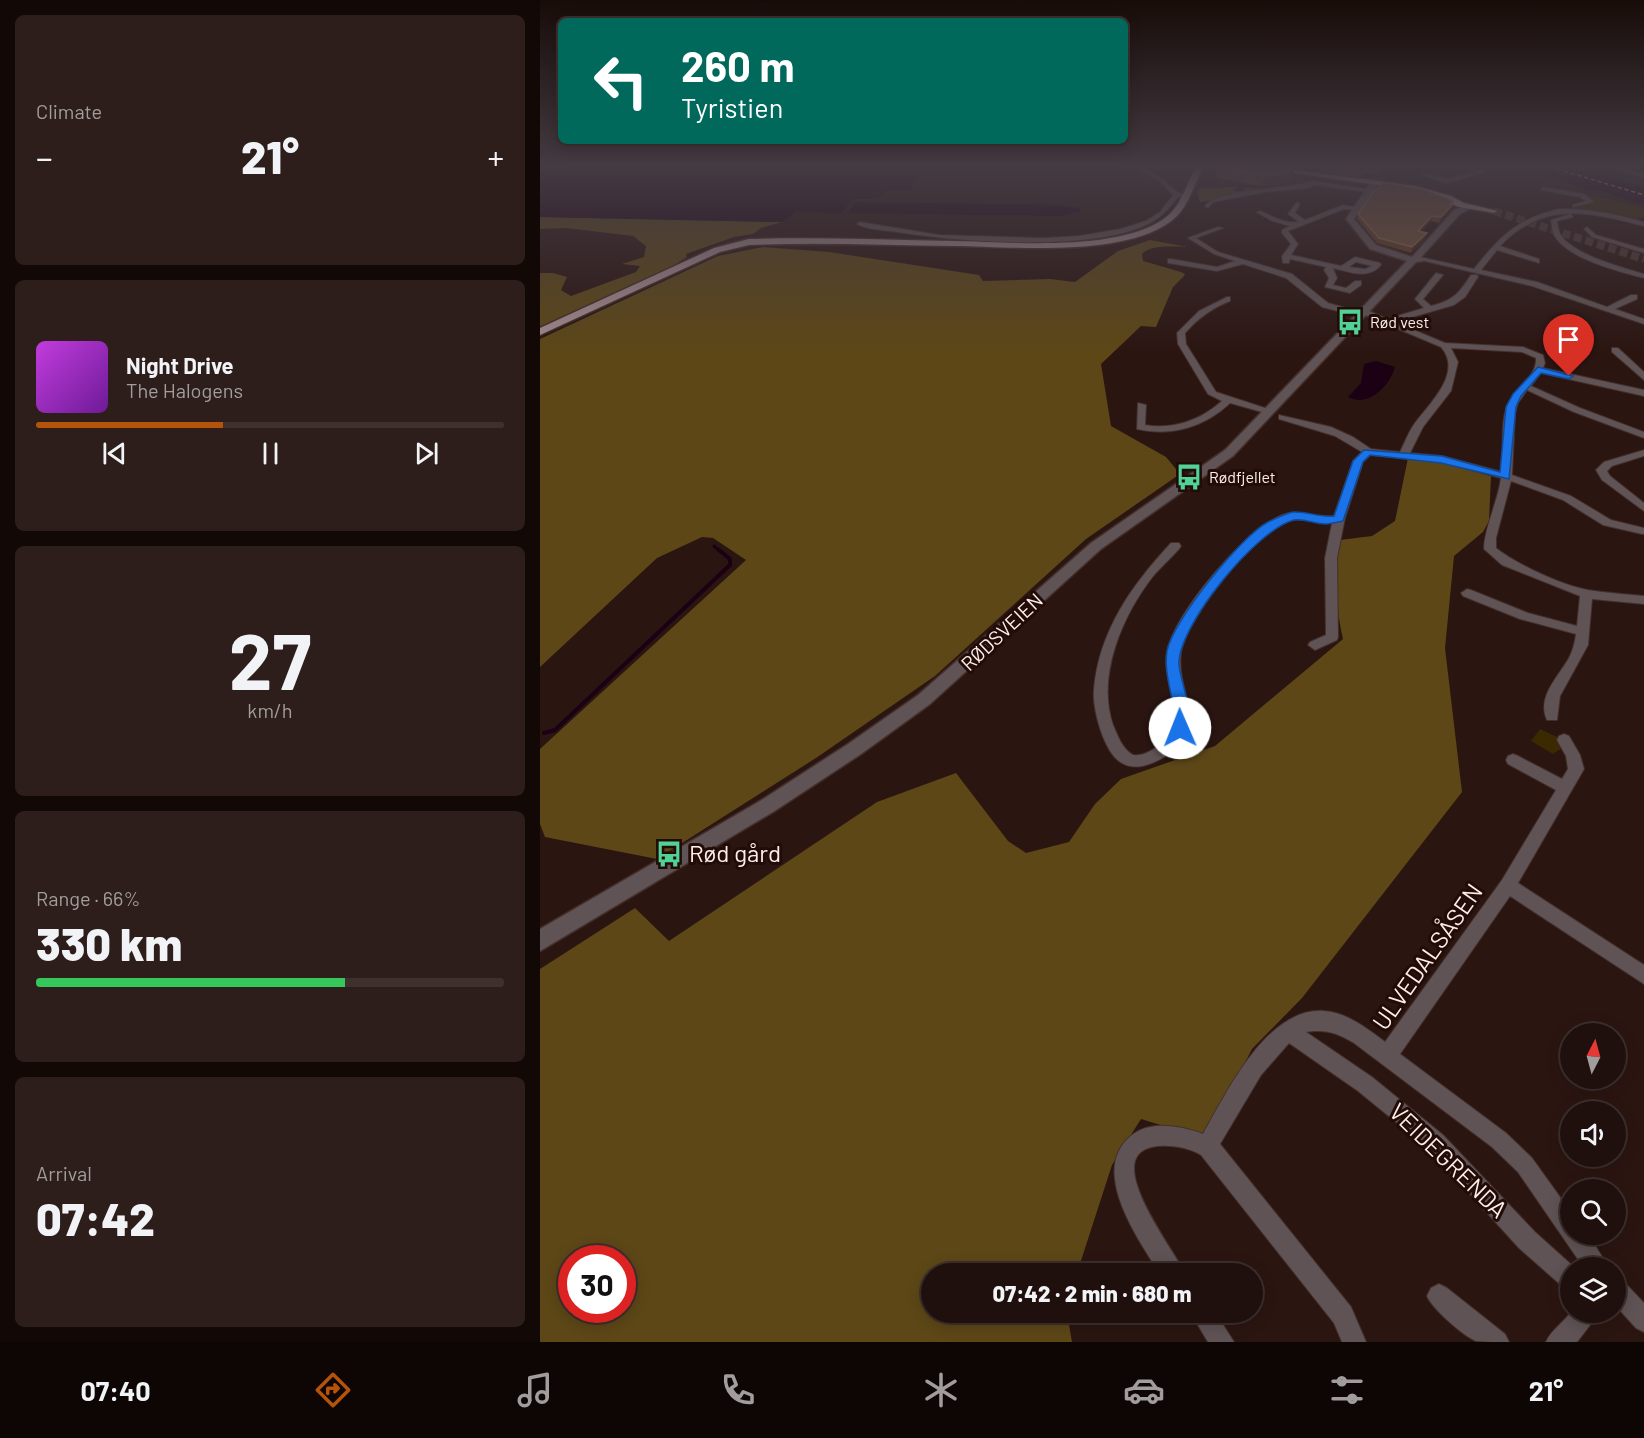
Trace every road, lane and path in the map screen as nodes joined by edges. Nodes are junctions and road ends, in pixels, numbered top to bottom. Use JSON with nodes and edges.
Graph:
{"nodes":[{"id":1,"x":882,"y":228,"type":"edge"},
{"id":2,"x":1131,"y":228,"type":"edge"},
{"id":3,"x":1150,"y":228,"type":"edge"},
{"id":4,"x":1220,"y":228,"type":"dead end"},
{"id":5,"x":1290,"y":228,"type":"edge"},
{"id":6,"x":1357,"y":228,"type":"edge"},
{"id":7,"x":1444,"y":228,"type":"edge"},
{"id":8,"x":1517,"y":228,"type":"edge"},
{"id":9,"x":1555,"y":228,"type":"edge"},
{"id":10,"x":1587,"y":229,"type":"dead end"},
{"id":11,"x":1496,"y":248,"type":"junction"},
{"id":12,"x":1644,"y":251,"type":"edge"},
{"id":13,"x":1286,"y":256,"type":"junction"},
{"id":14,"x":1414,"y":258,"type":"junction"},
{"id":15,"x":1171,"y":261,"type":"dead end"},
{"id":16,"x":1244,"y":261,"type":"junction"},
{"id":17,"x":1536,"y":261,"type":"dead end"},
{"id":18,"x":1331,"y":265,"type":"junction"},
{"id":19,"x":1343,"y":268,"type":"dead end"},
{"id":20,"x":1475,"y":274,"type":"junction"},
{"id":21,"x":1439,"y":275,"type":"dead end"},
{"id":22,"x":1289,"y":276,"type":"junction"},
{"id":23,"x":1644,"y":276,"type":"edge"},
{"id":24,"x":1358,"y":283,"type":"dead end"},
{"id":25,"x":1634,"y":297,"type":"dead end"},
{"id":26,"x":1227,"y":299,"type":"dead end"},
{"id":27,"x":1430,"y":310,"type":"junction"},
{"id":28,"x":1607,"y":310,"type":"junction"},
{"id":29,"x":1363,"y":313,"type":"junction"},
{"id":30,"x":1388,"y":321,"type":"junction"},
{"id":31,"x":1644,"y":321,"type":"edge"},
{"id":32,"x":540,"y":332,"type":"edge"},
{"id":33,"x":1444,"y":345,"type":"junction"},
{"id":34,"x":1615,"y":350,"type":"dead end"},
{"id":35,"x":1538,"y":370,"type":"junction"},
{"id":36,"x":1644,"y":377,"type":"edge"},
{"id":37,"x":1526,"y":386,"type":"junction"},
{"id":38,"x":1644,"y":393,"type":"edge"},
{"id":39,"x":1228,"y":400,"type":"junction"},
{"id":40,"x":1142,"y":405,"type":"dead end"},
{"id":41,"x":1269,"y":411,"type":"junction"},
{"id":42,"x":1282,"y":417,"type":"dead end"},
{"id":43,"x":1644,"y":435,"type":"edge"},
{"id":44,"x":1368,"y":452,"type":"junction"},
{"id":45,"x":1644,"y":453,"type":"edge"},
{"id":46,"x":1404,"y":455,"type":"junction"},
{"id":47,"x":1505,"y":476,"type":"junction"},
{"id":48,"x":1644,"y":508,"type":"edge"},
{"id":49,"x":1339,"y":518,"type":"junction"},
{"id":50,"x":1642,"y":531,"type":"dead end"},
{"id":51,"x":1175,"y":546,"type":"dead end"},
{"id":52,"x":1467,"y":593,"type":"dead end"},
{"id":53,"x":1586,"y":594,"type":"junction"},
{"id":54,"x":1644,"y":600,"type":"edge"},
{"id":55,"x":1581,"y":631,"type":"junction"},
{"id":56,"x":1315,"y":645,"type":"dead end"},
{"id":57,"x":1552,"y":716,"type":"dead end"},
{"id":58,"x":1564,"y":740,"type":"dead end"},
{"id":59,"x":1513,"y":760,"type":"dead end"},
{"id":60,"x":1564,"y":788,"type":"junction"},
{"id":61,"x":1508,"y":885,"type":"junction"},
{"id":62,"x":540,"y":941,"type":"edge"},
{"id":63,"x":1644,"y":975,"type":"edge"},
{"id":64,"x":1288,"y":1031,"type":"junction"},
{"id":65,"x":1387,"y":1056,"type":"junction"},
{"id":66,"x":1207,"y":1146,"type":"junction"},
{"id":67,"x":1560,"y":1215,"type":"edge"},
{"id":68,"x":1167,"y":1263,"type":"edge"},
{"id":69,"x":1560,"y":1269,"type":"edge"},
{"id":70,"x":1439,"y":1296,"type":"dead end"},
{"id":71,"x":1626,"y":1301,"type":"edge"},
{"id":72,"x":1644,"y":1320,"type":"edge"},
{"id":73,"x":1209,"y":1323,"type":"edge"},
{"id":74,"x":1578,"y":1323,"type":"edge"},
{"id":75,"x":1222,"y":1342,"type":"edge"},
{"id":76,"x":1354,"y":1342,"type":"edge"},
{"id":77,"x":1497,"y":1342,"type":"edge"},
{"id":78,"x":1558,"y":1342,"type":"edge"}],
"edges":[{"from":1,"to":2,"type":"street"},
{"from":3,"to":32,"type":"main road"},
{"from":4,"to":16,"type":"street"},
{"from":5,"to":13,"type":"street"},
{"from":6,"to":14,"type":"street"},
{"from":7,"to":14,"type":"street","name":"RØDSVEIEN"},
{"from":8,"to":11,"type":"street"},
{"from":9,"to":23,"type":"street"},
{"from":10,"to":12,"type":"street"},
{"from":11,"to":17,"type":"street"},
{"from":11,"to":20,"type":"street"},
{"from":13,"to":18,"type":"street"},
{"from":13,"to":22,"type":"street"},
{"from":14,"to":20,"type":"street"},
{"from":14,"to":29,"type":"street","name":"RØDSVEIEN"},
{"from":15,"to":16,"type":"street"},
{"from":16,"to":22,"type":"street"},
{"from":18,"to":19,"type":"street"},
{"from":18,"to":24,"type":"street"},
{"from":20,"to":27,"type":"street"},
{"from":20,"to":28,"type":"street"},
{"from":21,"to":27,"type":"street"},
{"from":22,"to":29,"type":"street"},
{"from":25,"to":28,"type":"street"},
{"from":26,"to":39,"type":"street"},
{"from":27,"to":30,"type":"street"},
{"from":28,"to":31,"type":"street"},
{"from":29,"to":30,"type":"street"},
{"from":29,"to":41,"type":"street","name":"RØDSVEIEN"},
{"from":30,"to":33,"type":"street"},
{"from":33,"to":35,"type":"street"},
{"from":33,"to":46,"type":"street"},
{"from":34,"to":36,"type":"street"},
{"from":35,"to":37,"type":"street"},
{"from":35,"to":38,"type":"street"},
{"from":37,"to":43,"type":"street"},
{"from":37,"to":47,"type":"street"},
{"from":39,"to":40,"type":"street"},
{"from":39,"to":41,"type":"street"},
{"from":41,"to":62,"type":"street","name":"RØDSVEIEN"},
{"from":42,"to":44,"type":"street"},
{"from":44,"to":46,"type":"street"},
{"from":44,"to":49,"type":"street"},
{"from":45,"to":48,"type":"street"},
{"from":46,"to":47,"type":"street"},
{"from":47,"to":50,"type":"street"},
{"from":47,"to":53,"type":"street"},
{"from":49,"to":51,"type":"street"},
{"from":49,"to":56,"type":"street"},
{"from":52,"to":55,"type":"street"},
{"from":53,"to":54,"type":"street"},
{"from":53,"to":55,"type":"street"},
{"from":55,"to":57,"type":"street"},
{"from":58,"to":60,"type":"street","name":"ULVEDALSÅSEN"},
{"from":59,"to":60,"type":"street"},
{"from":60,"to":61,"type":"street","name":"ULVEDALSÅSEN"},
{"from":61,"to":63,"type":"street","name":"ULVEDALSÅSEN"},
{"from":61,"to":65,"type":"street","name":"ULVEDALSÅSEN"},
{"from":64,"to":65,"type":"street","name":"VEIDEGRENDA"},
{"from":64,"to":66,"type":"street","name":"VEIDEGRENDA"},
{"from":64,"to":69,"type":"street","name":"VEIDEGRENDA"},
{"from":65,"to":67,"type":"street","name":"VEIDEGRENDA"},
{"from":66,"to":68,"type":"street"},
{"from":66,"to":76,"type":"street"},
{"from":70,"to":77,"type":"street"},
{"from":71,"to":72,"type":"street"},
{"from":73,"to":75,"type":"street"},
{"from":74,"to":78,"type":"street"}]}
